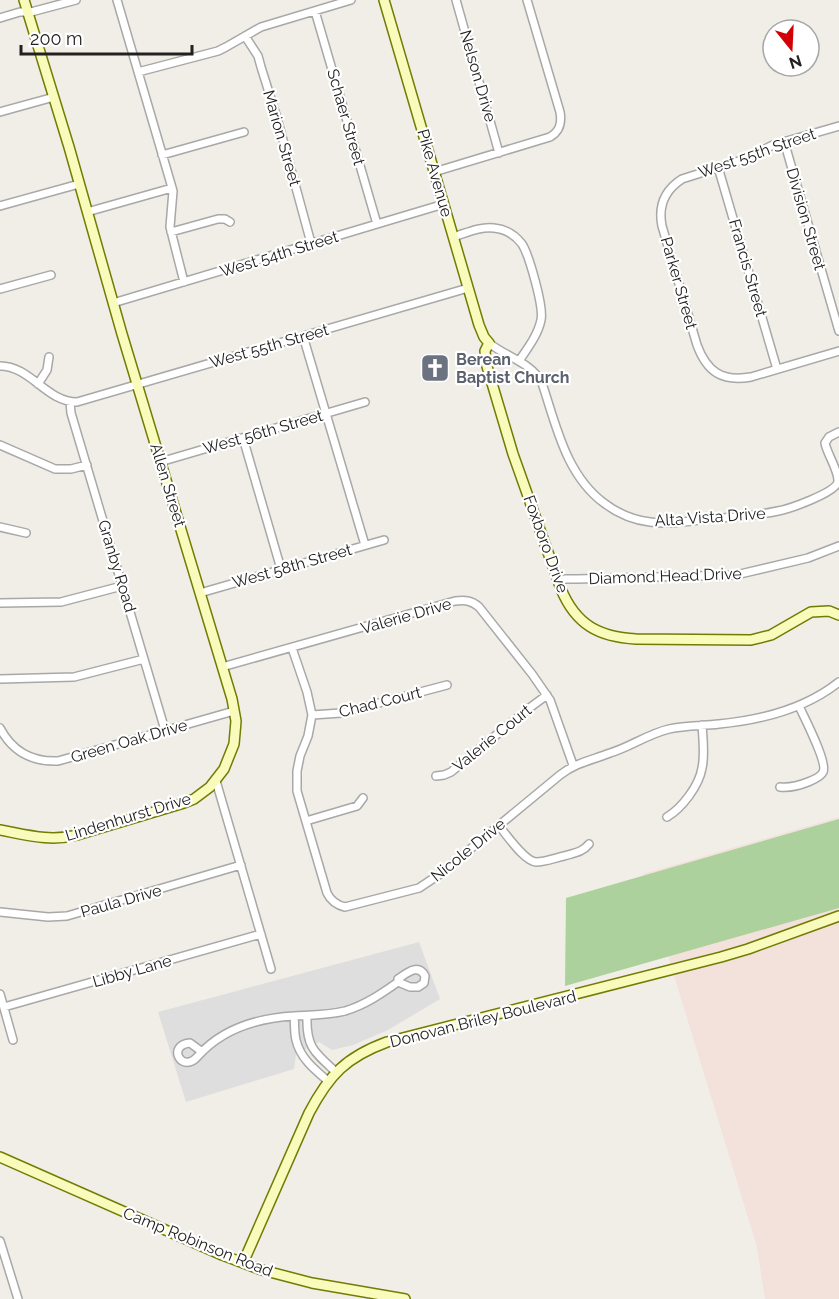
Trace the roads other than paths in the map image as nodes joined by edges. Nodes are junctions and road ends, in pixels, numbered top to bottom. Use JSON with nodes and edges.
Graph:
{"nodes":[{"id":1,"x":24,"y":0,"type":"edge"},
{"id":2,"x":76,"y":0,"type":"edge"},
{"id":3,"x":117,"y":0,"type":"edge"},
{"id":4,"x":351,"y":0,"type":"edge"},
{"id":5,"x":384,"y":0,"type":"edge"},
{"id":6,"x":456,"y":0,"type":"edge"},
{"id":7,"x":527,"y":0,"type":"edge"},
{"id":8,"x":315,"y":11,"type":"junction"},
{"id":9,"x":28,"y":12,"type":"junction"},
{"id":10,"x":0,"y":18,"type":"edge"},
{"id":11,"x":245,"y":36,"type":"junction"},
{"id":12,"x":138,"y":72,"type":"junction"},
{"id":13,"x":54,"y":97,"type":"junction"},
{"id":14,"x":0,"y":112,"type":"edge"},
{"id":15,"x":839,"y":126,"type":"edge"},
{"id":16,"x":244,"y":132,"type":"dead end"},
{"id":17,"x":784,"y":141,"type":"junction"},
{"id":18,"x":500,"y":153,"type":"junction"},
{"id":19,"x":162,"y":155,"type":"junction"},
{"id":20,"x":718,"y":167,"type":"junction"},
{"id":21,"x":434,"y":172,"type":"junction"},
{"id":22,"x":676,"y":183,"type":"joint"},
{"id":23,"x":79,"y":184,"type":"junction"},
{"id":24,"x":172,"y":188,"type":"junction"},
{"id":25,"x":444,"y":204,"type":"junction"},
{"id":26,"x":0,"y":206,"type":"edge"},
{"id":27,"x":87,"y":212,"type":"junction"},
{"id":28,"x":230,"y":222,"type":"dead end"},
{"id":29,"x":377,"y":224,"type":"junction"},
{"id":30,"x":171,"y":232,"type":"junction"},
{"id":31,"x":453,"y":237,"type":"junction"},
{"id":32,"x":311,"y":243,"type":"junction"},
{"id":33,"x":51,"y":274,"type":"dead end"},
{"id":34,"x":184,"y":282,"type":"junction"},
{"id":35,"x":468,"y":288,"type":"junction"},
{"id":36,"x":0,"y":289,"type":"edge"},
{"id":37,"x":113,"y":303,"type":"junction"},
{"id":38,"x":839,"y":331,"type":"edge"},
{"id":39,"x":303,"y":336,"type":"junction"},
{"id":40,"x":489,"y":343,"type":"junction"},
{"id":41,"x":839,"y":351,"type":"edge"},
{"id":42,"x":49,"y":357,"type":"dead end"},
{"id":43,"x":519,"y":361,"type":"junction"},
{"id":44,"x":0,"y":366,"type":"edge"},
{"id":45,"x":777,"y":369,"type":"junction"},
{"id":46,"x":38,"y":384,"type":"junction"},
{"id":47,"x":138,"y":385,"type":"junction"},
{"id":48,"x":70,"y":402,"type":"junction"},
{"id":49,"x":365,"y":402,"type":"dead end"},
{"id":50,"x":325,"y":414,"type":"junction"},
{"id":51,"x":839,"y":432,"type":"edge"},
{"id":52,"x":243,"y":438,"type":"junction"},
{"id":53,"x":0,"y":445,"type":"edge"},
{"id":54,"x":160,"y":462,"type":"junction"},
{"id":55,"x":87,"y":465,"type":"junction"},
{"id":56,"x":838,"y":482,"type":"edge"},
{"id":57,"x":0,"y":527,"type":"edge"},
{"id":58,"x":26,"y":533,"type":"dead end"},
{"id":59,"x":384,"y":540,"type":"dead end"},
{"id":60,"x":365,"y":545,"type":"junction"},
{"id":61,"x":839,"y":546,"type":"edge"},
{"id":62,"x":281,"y":569,"type":"junction"},
{"id":63,"x":559,"y":582,"type":"junction"},
{"id":64,"x":122,"y":586,"type":"junction"},
{"id":65,"x":200,"y":593,"type":"junction"},
{"id":66,"x":0,"y":603,"type":"edge"},
{"id":67,"x":839,"y":615,"type":"edge"},
{"id":68,"x":292,"y":648,"type":"junction"},
{"id":69,"x":144,"y":658,"type":"junction"},
{"id":70,"x":222,"y":668,"type":"junction"},
{"id":71,"x":0,"y":679,"type":"edge"},
{"id":72,"x":839,"y":682,"type":"edge"},
{"id":73,"x":447,"y":685,"type":"dead end"},
{"id":74,"x":547,"y":695,"type":"junction"},
{"id":75,"x":799,"y":706,"type":"junction"},
{"id":76,"x":234,"y":711,"type":"junction"},
{"id":77,"x":312,"y":715,"type":"junction"},
{"id":78,"x":702,"y":725,"type":"junction"},
{"id":79,"x":0,"y":728,"type":"edge"},
{"id":80,"x":165,"y":730,"type":"junction"},
{"id":81,"x":573,"y":765,"type":"junction"},
{"id":82,"x":436,"y":777,"type":"dead end"},
{"id":83,"x":216,"y":781,"type":"junction"},
{"id":84,"x":780,"y":787,"type":"dead end"},
{"id":85,"x":363,"y":798,"type":"dead end"},
{"id":86,"x":667,"y":818,"type":"dead end"},
{"id":87,"x":306,"y":821,"type":"junction"},
{"id":88,"x":500,"y":826,"type":"junction"},
{"id":89,"x":0,"y":830,"type":"edge"},
{"id":90,"x":589,"y":844,"type":"dead end"},
{"id":91,"x":241,"y":866,"type":"junction"},
{"id":92,"x":0,"y":912,"type":"edge"},
{"id":93,"x":839,"y":916,"type":"edge"},
{"id":94,"x":261,"y":934,"type":"junction"},
{"id":95,"x":271,"y":969,"type":"dead end"},
{"id":96,"x":398,"y":982,"type":"dead end"},
{"id":97,"x":0,"y":994,"type":"edge"},
{"id":98,"x":4,"y":1007,"type":"junction"},
{"id":99,"x":294,"y":1016,"type":"junction"},
{"id":100,"x":307,"y":1016,"type":"junction"},
{"id":101,"x":308,"y":1038,"type":"junction"},
{"id":102,"x":14,"y":1040,"type":"dead end"},
{"id":103,"x":297,"y":1042,"type":"junction"},
{"id":104,"x":201,"y":1051,"type":"dead end"},
{"id":105,"x":317,"y":1053,"type":"junction"},
{"id":106,"x":307,"y":1061,"type":"junction"},
{"id":107,"x":336,"y":1072,"type":"junction"},
{"id":108,"x":328,"y":1081,"type":"junction"},
{"id":109,"x":0,"y":1157,"type":"edge"},
{"id":110,"x":0,"y":1241,"type":"edge"},
{"id":111,"x":243,"y":1263,"type":"junction"},
{"id":112,"x":18,"y":1299,"type":"edge"},
{"id":113,"x":405,"y":1299,"type":"edge"}],
"edges":[{"from":1,"to":9,"type":"street","name":"Allen Street"},
{"from":2,"to":9,"type":"street"},
{"from":3,"to":12,"type":"street"},
{"from":4,"to":8,"type":"street"},
{"from":5,"to":21,"type":"street","name":"Pike Avenue"},
{"from":6,"to":18,"type":"street","name":"Nelson Drive"},
{"from":7,"to":18,"type":"street"},
{"from":8,"to":11,"type":"street"},
{"from":8,"to":29,"type":"street","name":"Schaer Street"},
{"from":9,"to":10,"type":"street"},
{"from":9,"to":13,"type":"street","name":"Allen Street"},
{"from":11,"to":12,"type":"street"},
{"from":11,"to":32,"type":"street","name":"Marion Street"},
{"from":12,"to":19,"type":"street"},
{"from":13,"to":14,"type":"street"},
{"from":13,"to":23,"type":"street","name":"Allen Street"},
{"from":15,"to":17,"type":"street","name":"West 55th Street"},
{"from":16,"to":19,"type":"street"},
{"from":17,"to":20,"type":"street","name":"West 55th Street"},
{"from":17,"to":38,"type":"street","name":"Division Street"},
{"from":18,"to":21,"type":"street"},
{"from":19,"to":24,"type":"street"},
{"from":20,"to":22,"type":"street","name":"West 55th Street"},
{"from":20,"to":45,"type":"street","name":"Francis Street"},
{"from":21,"to":25,"type":"street","name":"Pike Avenue"},
{"from":22,"to":45,"type":"street","name":"Parker Street"},
{"from":23,"to":26,"type":"street"},
{"from":23,"to":27,"type":"street","name":"Allen Street"},
{"from":24,"to":27,"type":"street"},
{"from":24,"to":30,"type":"street"},
{"from":25,"to":29,"type":"street","name":"West 54th Street"},
{"from":25,"to":31,"type":"street","name":"Pike Avenue"},
{"from":27,"to":37,"type":"street","name":"Allen Street"},
{"from":28,"to":30,"type":"street"},
{"from":29,"to":32,"type":"street","name":"West 54th Street"},
{"from":30,"to":34,"type":"street"},
{"from":31,"to":35,"type":"street","name":"Pike Avenue"},
{"from":31,"to":43,"type":"street"},
{"from":32,"to":34,"type":"street","name":"West 54th Street"},
{"from":33,"to":36,"type":"street"},
{"from":34,"to":37,"type":"street","name":"West 54th Street"},
{"from":35,"to":39,"type":"street","name":"West 55th Street"},
{"from":35,"to":40,"type":"street","name":"Pike Avenue"},
{"from":37,"to":47,"type":"street","name":"Allen Street"},
{"from":39,"to":47,"type":"street","name":"West 55th Street"},
{"from":39,"to":50,"type":"street"},
{"from":40,"to":43,"type":"street","name":"Alta Vista Drive"},
{"from":40,"to":63,"type":"street","name":"Foxboro Drive"},
{"from":41,"to":45,"type":"street"},
{"from":42,"to":46,"type":"street"},
{"from":43,"to":56,"type":"street","name":"Alta Vista Drive"},
{"from":44,"to":46,"type":"street"},
{"from":46,"to":48,"type":"street"},
{"from":47,"to":48,"type":"street","name":"West 55th Street"},
{"from":47,"to":54,"type":"street","name":"Allen Street"},
{"from":48,"to":55,"type":"street","name":"Granby Road"},
{"from":49,"to":50,"type":"street","name":"West 56th Street"},
{"from":50,"to":52,"type":"street","name":"West 56th Street"},
{"from":50,"to":60,"type":"street"},
{"from":51,"to":56,"type":"street"},
{"from":52,"to":54,"type":"street","name":"West 56th Street"},
{"from":52,"to":62,"type":"street"},
{"from":53,"to":55,"type":"street"},
{"from":54,"to":65,"type":"street","name":"Allen Street"},
{"from":55,"to":64,"type":"street","name":"Granby Road"},
{"from":57,"to":58,"type":"street"},
{"from":59,"to":60,"type":"street","name":"West 58th Street"},
{"from":60,"to":62,"type":"street","name":"West 58th Street"},
{"from":61,"to":63,"type":"street","name":"Diamond Head Drive"},
{"from":62,"to":65,"type":"street","name":"West 58th Street"},
{"from":63,"to":67,"type":"street","name":"Foxboro Drive"},
{"from":64,"to":66,"type":"street"},
{"from":64,"to":69,"type":"street","name":"Granby Road"},
{"from":65,"to":70,"type":"street","name":"Allen Street"},
{"from":68,"to":70,"type":"street","name":"Valerie Drive"},
{"from":68,"to":74,"type":"street","name":"Valerie Drive"},
{"from":68,"to":77,"type":"street","name":"Nicole Drive"},
{"from":69,"to":71,"type":"street"},
{"from":69,"to":80,"type":"street","name":"Granby Road"},
{"from":70,"to":76,"type":"street","name":"Allen Street"},
{"from":72,"to":75,"type":"street","name":"Nicole Drive"},
{"from":73,"to":77,"type":"street","name":"Chad Court"},
{"from":74,"to":81,"type":"street","name":"Valerie Drive"},
{"from":74,"to":82,"type":"street","name":"Valerie Court"},
{"from":75,"to":78,"type":"street","name":"Nicole Drive"},
{"from":75,"to":84,"type":"street"},
{"from":76,"to":80,"type":"street","name":"Green Oak Drive"},
{"from":76,"to":83,"type":"street","name":"Allen Street"},
{"from":77,"to":87,"type":"street","name":"Nicole Drive"},
{"from":78,"to":81,"type":"street","name":"Nicole Drive"},
{"from":78,"to":86,"type":"street"},
{"from":79,"to":80,"type":"street","name":"Green Oak Drive"},
{"from":81,"to":88,"type":"street","name":"Nicole Drive"},
{"from":83,"to":89,"type":"street","name":"Lindenhurst Drive"},
{"from":83,"to":91,"type":"street"},
{"from":85,"to":87,"type":"street"},
{"from":87,"to":88,"type":"street","name":"Nicole Drive"},
{"from":88,"to":90,"type":"street"},
{"from":91,"to":92,"type":"street","name":"Paula Drive"},
{"from":91,"to":94,"type":"street"},
{"from":93,"to":107,"type":"street","name":"Donovan Briley Boulevard"},
{"from":94,"to":95,"type":"street"},
{"from":94,"to":98,"type":"street","name":"Libby Lane"},
{"from":96,"to":100,"type":"street"},
{"from":97,"to":98,"type":"street"},
{"from":98,"to":102,"type":"street"},
{"from":99,"to":100,"type":"street"},
{"from":99,"to":103,"type":"street"},
{"from":99,"to":104,"type":"street"},
{"from":100,"to":101,"type":"street"},
{"from":101,"to":103,"type":"street"},
{"from":101,"to":105,"type":"street"},
{"from":103,"to":106,"type":"street"},
{"from":105,"to":106,"type":"street"},
{"from":105,"to":107,"type":"street"},
{"from":106,"to":108,"type":"street"},
{"from":107,"to":108,"type":"street","name":"Donovan Briley Boulevard"},
{"from":108,"to":111,"type":"street","name":"Donovan Briley Boulevard"},
{"from":109,"to":111,"type":"street","name":"Camp Robinson Road"},
{"from":110,"to":112,"type":"street"},
{"from":111,"to":113,"type":"street","name":"Camp Robinson Road"}]}
